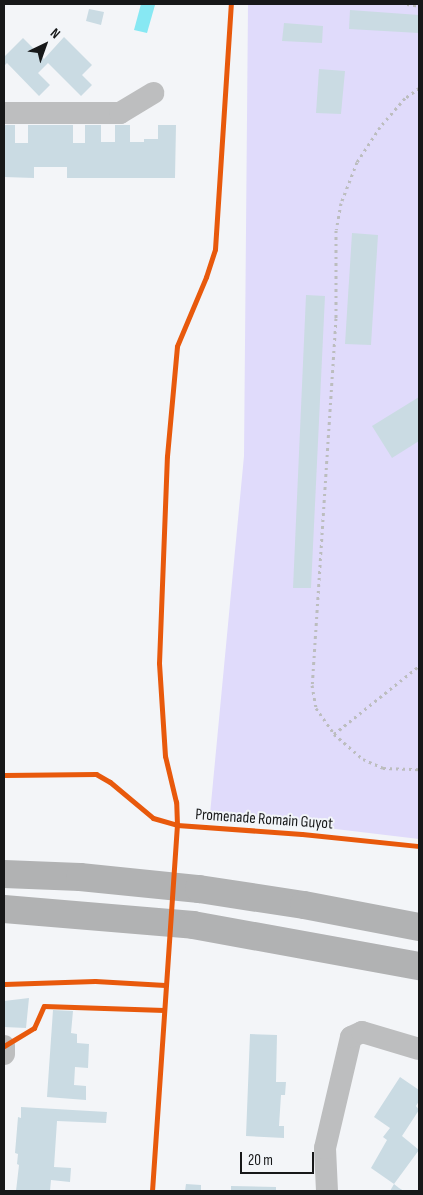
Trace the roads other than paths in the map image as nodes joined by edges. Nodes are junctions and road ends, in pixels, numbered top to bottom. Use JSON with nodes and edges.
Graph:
{"nodes":[{"id":1,"x":152,"y":93,"type":"dead end"},
{"id":2,"x":4,"y":113,"type":"edge"},
{"id":3,"x":4,"y":874,"type":"edge"},
{"id":4,"x":4,"y":909,"type":"edge"},
{"id":5,"x":419,"y":927,"type":"edge"},
{"id":6,"x":419,"y":966,"type":"edge"},
{"id":7,"x":4,"y":1046,"type":"edge"},
{"id":8,"x":419,"y":1049,"type":"edge"},
{"id":9,"x":4,"y":1054,"type":"edge"},
{"id":10,"x":327,"y":1191,"type":"edge"}],
"edges":[{"from":1,"to":2,"type":"street"},
{"from":3,"to":5,"type":"highway"},
{"from":4,"to":6,"type":"highway"},
{"from":7,"to":9,"type":"street"},
{"from":8,"to":10,"type":"street"}]}
